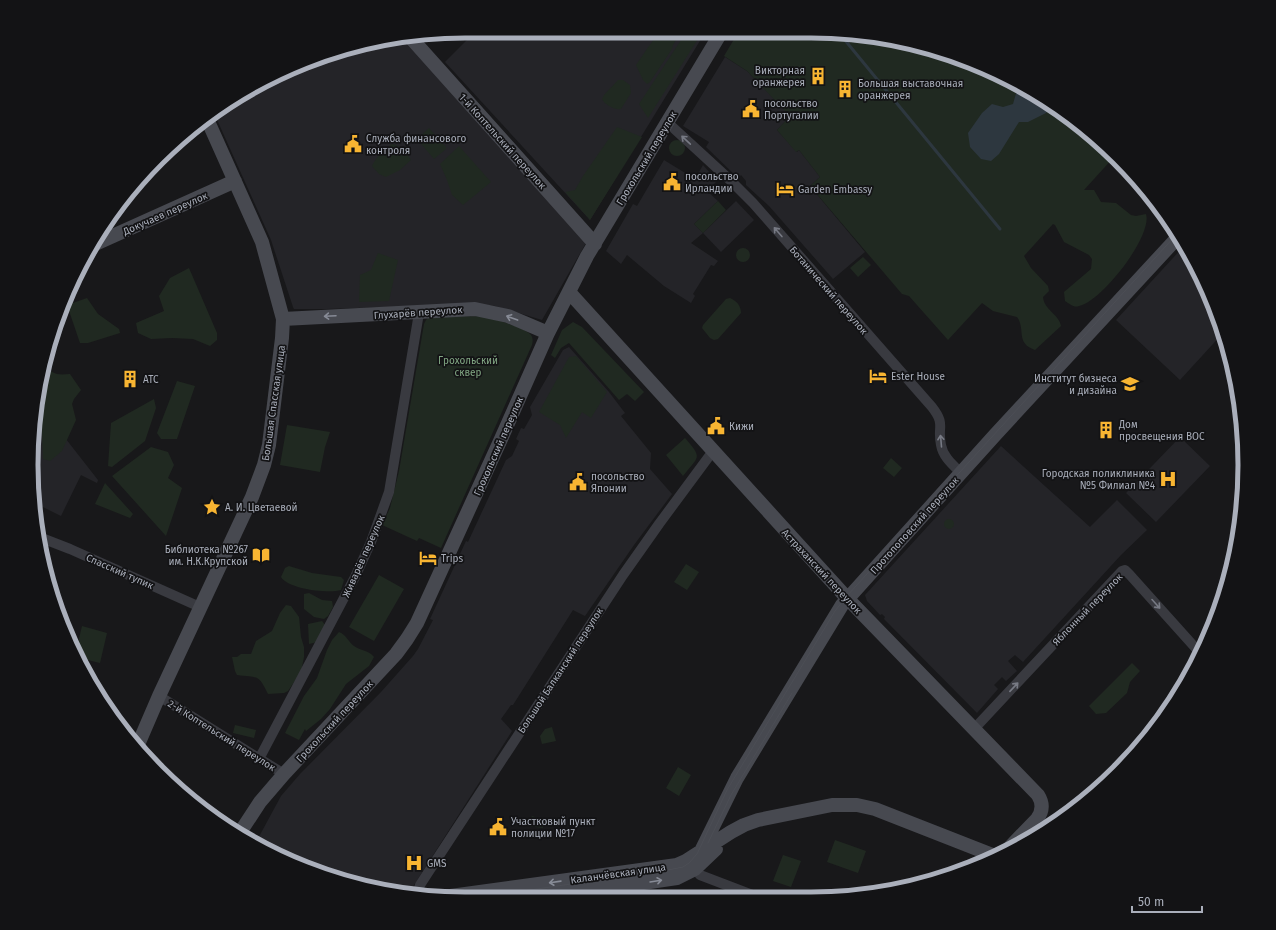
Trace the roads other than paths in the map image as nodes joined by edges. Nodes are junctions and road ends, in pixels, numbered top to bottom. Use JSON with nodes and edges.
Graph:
{"nodes":[{"id":1,"x":718,"y":38,"type":"edge"},
{"id":2,"x":414,"y":41,"type":"edge"},
{"id":3,"x":209,"y":123,"type":"edge"},
{"id":4,"x":668,"y":123,"type":"junction"},
{"id":5,"x":235,"y":181,"type":"junction"},
{"id":6,"x":101,"y":241,"type":"edge"},
{"id":7,"x":1174,"y":241,"type":"edge"},
{"id":8,"x":595,"y":244,"type":"junction"},
{"id":9,"x":569,"y":292,"type":"junction"},
{"id":10,"x":419,"y":313,"type":"junction"},
{"id":11,"x":283,"y":319,"type":"junction"},
{"id":12,"x":548,"y":333,"type":"junction"},
{"id":13,"x":713,"y":452,"type":"junction"},
{"id":14,"x":961,"y":473,"type":"junction"},
{"id":15,"x":45,"y":539,"type":"edge"},
{"id":16,"x":848,"y":599,"type":"junction"},
{"id":17,"x":200,"y":607,"type":"junction"},
{"id":18,"x":1196,"y":649,"type":"edge"},
{"id":19,"x":159,"y":696,"type":"junction"},
{"id":20,"x":974,"y":730,"type":"junction"},
{"id":21,"x":139,"y":741,"type":"edge"},
{"id":22,"x":260,"y":759,"type":"junction"},
{"id":23,"x":284,"y":774,"type":"junction"},
{"id":24,"x":242,"y":829,"type":"edge"},
{"id":25,"x":731,"y":832,"type":"junction"},
{"id":26,"x":1020,"y":837,"type":"edge"},
{"id":27,"x":701,"y":851,"type":"junction"},
{"id":28,"x":988,"y":853,"type":"edge"},
{"id":29,"x":695,"y":869,"type":"junction"},
{"id":30,"x":419,"y":889,"type":"edge"},
{"id":31,"x":486,"y":892,"type":"edge"},
{"id":32,"x":603,"y":892,"type":"edge"},
{"id":33,"x":745,"y":892,"type":"edge"}],
"edges":[{"from":1,"to":4,"type":"street","name":"Грохольский переулок"},
{"from":2,"to":8,"type":"street","name":"1-й Коптельский переулок"},
{"from":3,"to":5,"type":"street","name":"Большая Спасская улица"},
{"from":4,"to":8,"type":"street","name":"Грохольский переулок"},
{"from":14,"to":4,"type":"street","name":"Ботанический переулок","one_way":true},
{"from":5,"to":6,"type":"street","name":"Докучаев переулок"},
{"from":5,"to":11,"type":"street","name":"Большая Спасская улица"},
{"from":7,"to":14,"type":"street","name":"Протопоповский переулок"},
{"from":8,"to":9,"type":"street","name":"Грохольский переулок"},
{"from":9,"to":12,"type":"street","name":"Грохольский переулок"},
{"from":9,"to":13,"type":"street","name":"Астраханский переулок"},
{"from":10,"to":11,"type":"street","name":"Глухарёв переулок","one_way":true},
{"from":12,"to":10,"type":"street","name":"Глухарёв переулок","one_way":true},
{"from":10,"to":22,"type":"street","name":"Живарёв переулок"},
{"from":11,"to":17,"type":"street","name":"Большая Спасская улица"},
{"from":12,"to":23,"type":"street","name":"Грохольский переулок"},
{"from":13,"to":16,"type":"street","name":"Астраханский переулок"},
{"from":13,"to":30,"type":"street","name":"Большой Балканский переулок"},
{"from":14,"to":16,"type":"street","name":"Протопоповский переулок"},
{"from":15,"to":17,"type":"street","name":"Спасский тупик"},
{"from":16,"to":20,"type":"street","name":"Астраханский переулок"},
{"from":16,"to":27,"type":"street","name":"Протопоповский переулок"},
{"from":17,"to":19,"type":"street","name":"Большая Спасская улица"},
{"from":20,"to":18,"type":"street","name":"Яблонный переулок","one_way":true},
{"from":19,"to":21,"type":"street","name":"Большая Спасская улица"},
{"from":19,"to":22,"type":"street","name":"2-й Коптельский переулок"},
{"from":20,"to":26,"type":"street","name":"Астраханский переулок"},
{"from":22,"to":23,"type":"street","name":"2-й Коптельский переулок"},
{"from":23,"to":24,"type":"street","name":"Грохольский переулок"},
{"from":25,"to":27,"type":"street","name":"Каланчёвская улица"},
{"from":25,"to":28,"type":"street"},
{"from":25,"to":29,"type":"street","name":"Каланчёвская улица"},
{"from":27,"to":29,"type":"street"},
{"from":27,"to":31,"type":"street","name":"Каланчёвская улица","one_way":true},
{"from":32,"to":29,"type":"street","name":"Каланчёвская улица","one_way":true},
{"from":29,"to":33,"type":"street"}]}
